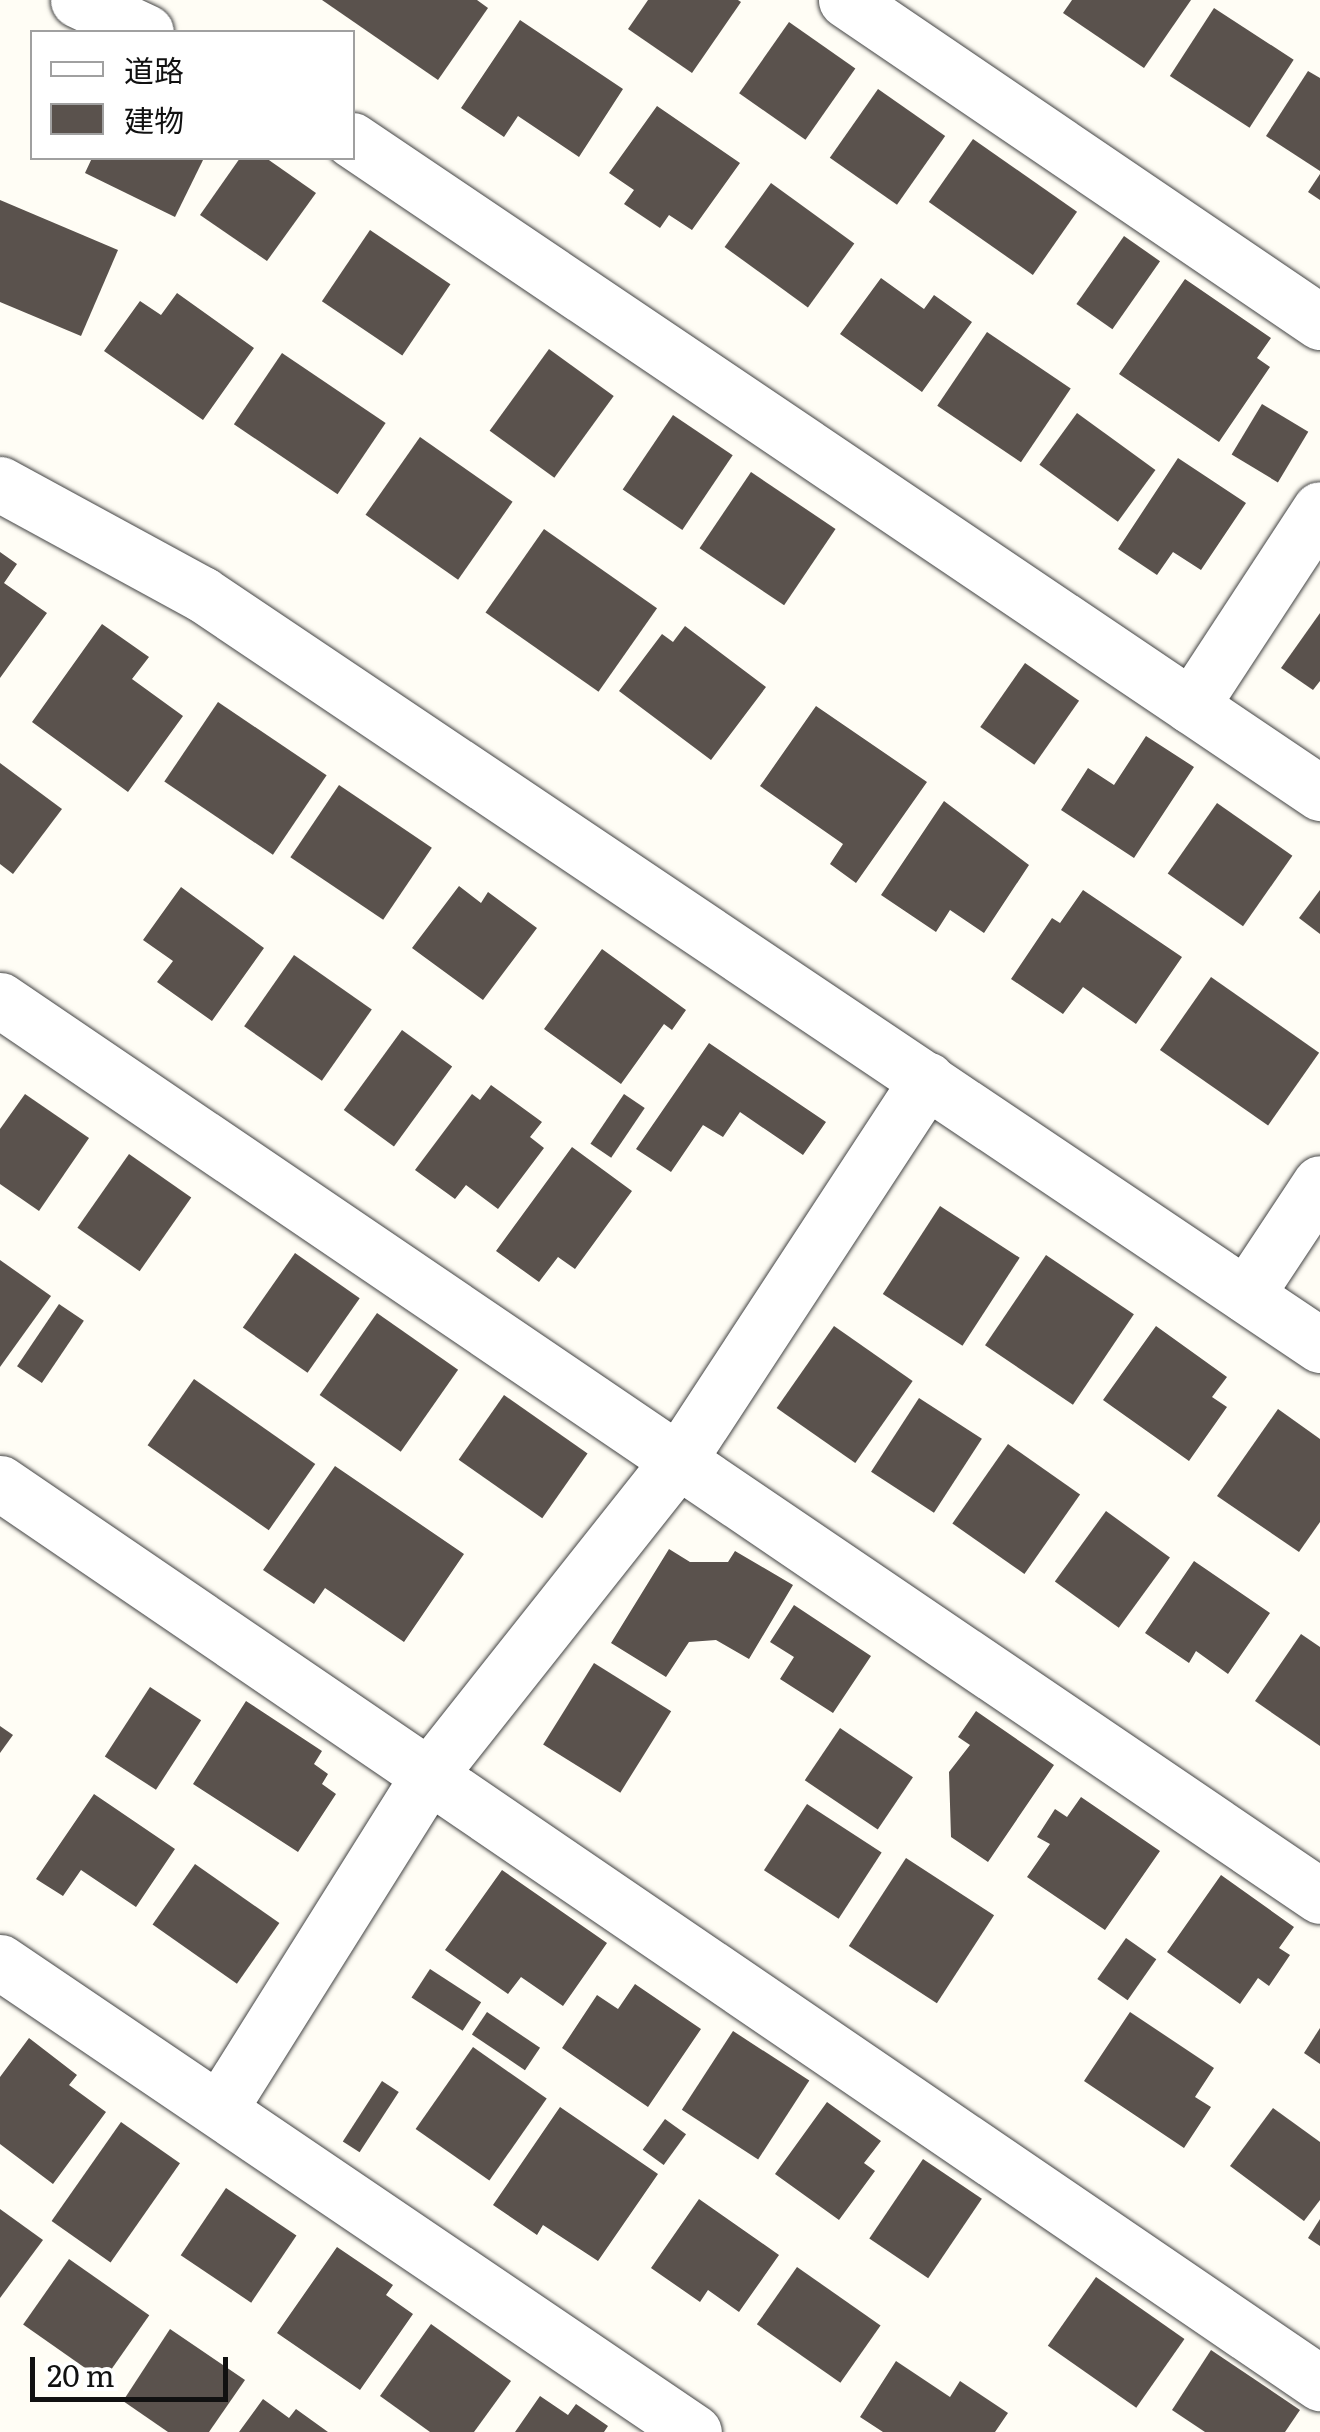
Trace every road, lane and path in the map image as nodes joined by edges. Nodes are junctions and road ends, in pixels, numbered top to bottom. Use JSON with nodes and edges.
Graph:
{"nodes":[{"id":1,"x":78,"y":0,"type":"edge"},
{"id":2,"x":846,"y":0,"type":"edge"},
{"id":3,"x":142,"y":30,"type":"edge"},
{"id":4,"x":355,"y":142,"type":"edge"},
{"id":5,"x":1320,"y":322,"type":"edge"},
{"id":6,"x":0,"y":484,"type":"edge"},
{"id":7,"x":1320,"y":509,"type":"edge"},
{"id":8,"x":1191,"y":706,"type":"junction"},
{"id":9,"x":1320,"y":793,"type":"edge"},
{"id":10,"x":0,"y":1000,"type":"edge"},
{"id":11,"x":927,"y":1080,"type":"junction"},
{"id":12,"x":1320,"y":1183,"type":"edge"},
{"id":13,"x":1246,"y":1296,"type":"junction"},
{"id":14,"x":1320,"y":1345,"type":"edge"},
{"id":15,"x":677,"y":1462,"type":"junction"},
{"id":16,"x":0,"y":1483,"type":"edge"},
{"id":17,"x":428,"y":1776,"type":"junction"},
{"id":18,"x":1320,"y":1896,"type":"edge"},
{"id":19,"x":0,"y":1962,"type":"edge"},
{"id":20,"x":220,"y":2108,"type":"junction"},
{"id":21,"x":1320,"y":2383,"type":"edge"},
{"id":22,"x":694,"y":2432,"type":"edge"}],
"edges":[{"from":1,"to":3,"type":"street"},
{"from":2,"to":5,"type":"street"},
{"from":4,"to":8,"type":"street"},
{"from":6,"to":11,"type":"street"},
{"from":7,"to":8,"type":"street"},
{"from":8,"to":9,"type":"street"},
{"from":10,"to":15,"type":"street"},
{"from":11,"to":13,"type":"street"},
{"from":11,"to":15,"type":"street"},
{"from":12,"to":13,"type":"street"},
{"from":13,"to":14,"type":"street"},
{"from":15,"to":17,"type":"street"},
{"from":15,"to":18,"type":"street"},
{"from":16,"to":17,"type":"street"},
{"from":17,"to":20,"type":"street"},
{"from":17,"to":21,"type":"street"},
{"from":19,"to":20,"type":"street"},
{"from":20,"to":22,"type":"street"}]}
